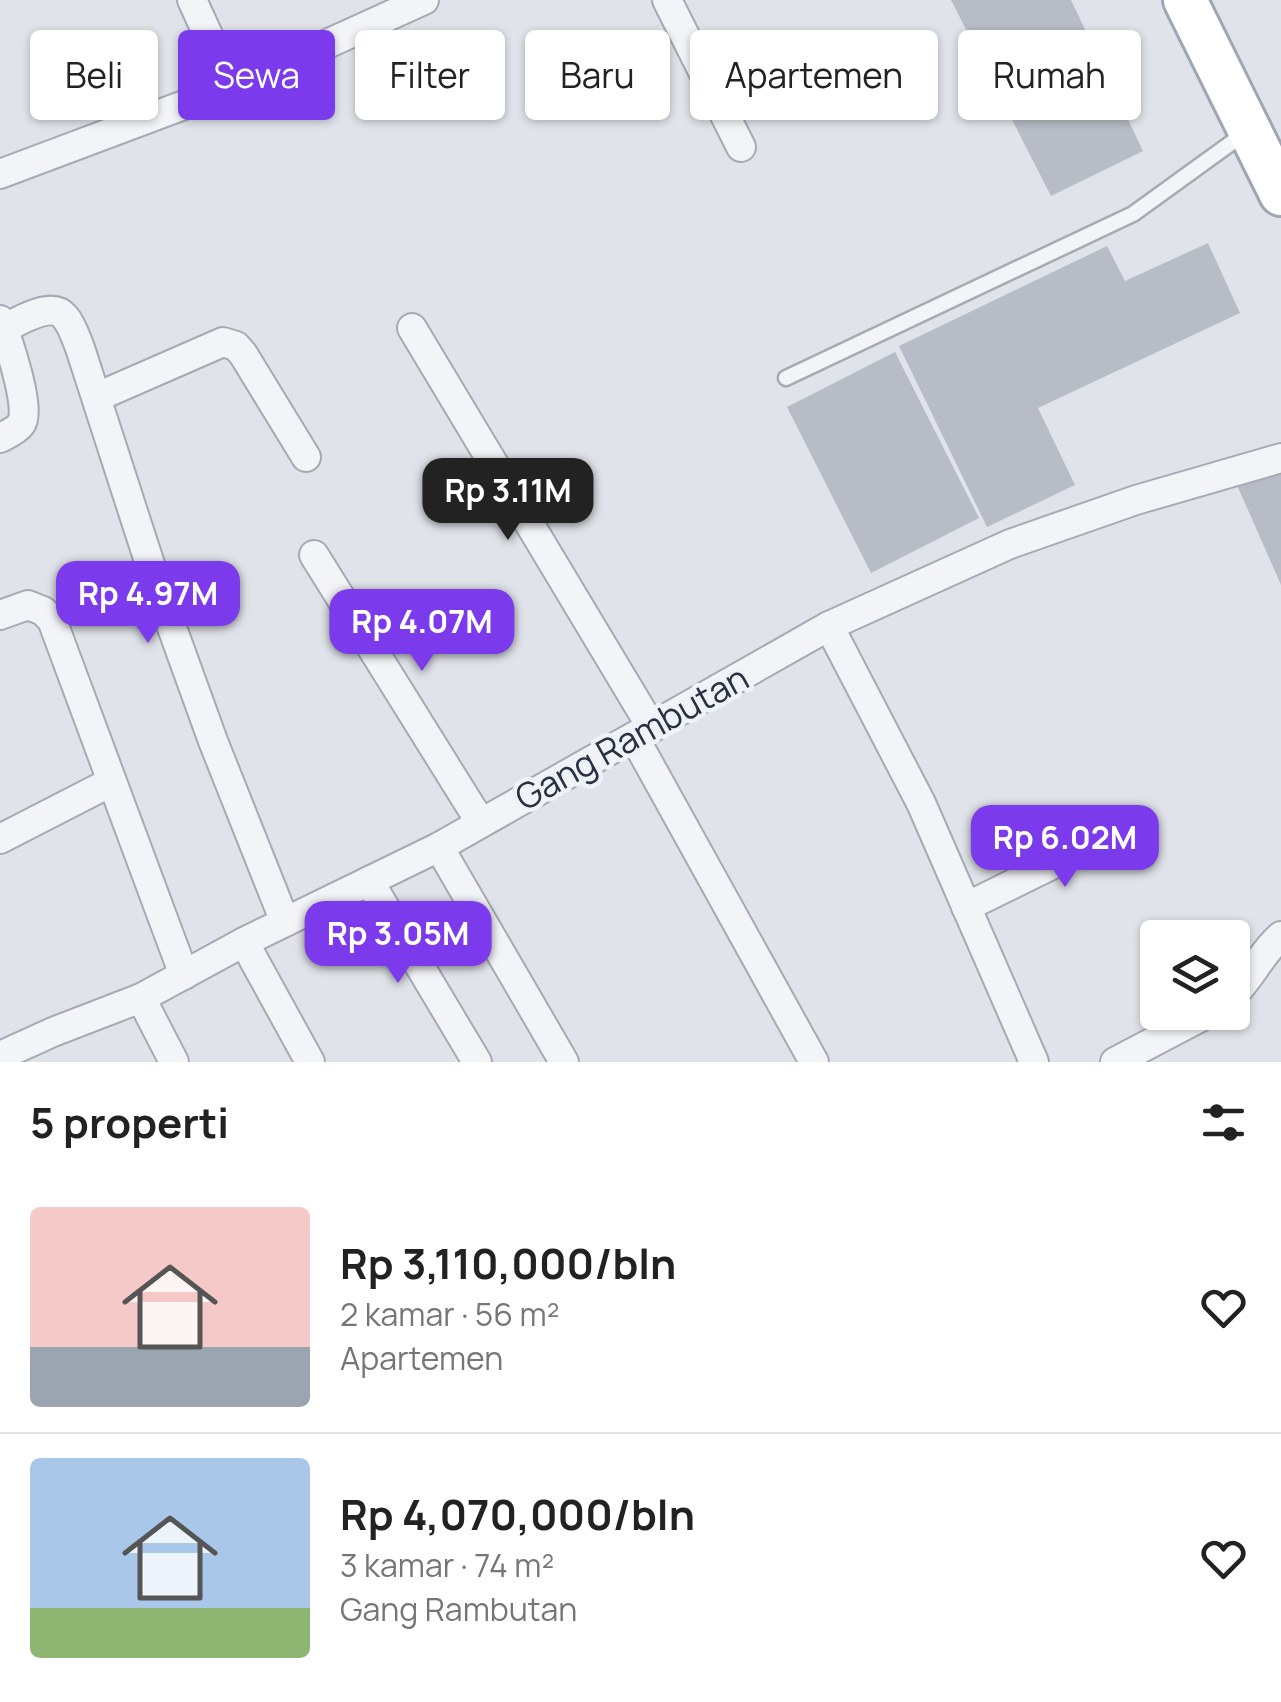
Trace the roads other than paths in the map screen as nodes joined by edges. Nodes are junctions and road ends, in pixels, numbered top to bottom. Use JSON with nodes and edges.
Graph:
{"nodes":[{"id":1,"x":192,"y":0,"type":"edge"},
{"id":2,"x":424,"y":0,"type":"edge"},
{"id":3,"x":668,"y":0,"type":"edge"},
{"id":4,"x":1186,"y":0,"type":"edge"},
{"id":5,"x":206,"y":30,"type":"edge"},
{"id":6,"x":335,"y":40,"type":"edge"},
{"id":7,"x":178,"y":107,"type":"edge"},
{"id":8,"x":1250,"y":129,"type":"junction"},
{"id":9,"x":741,"y":147,"type":"dead end"},
{"id":10,"x":0,"y":174,"type":"edge"},
{"id":11,"x":1281,"y":194,"type":"edge"},
{"id":12,"x":2,"y":324,"type":"edge"},
{"id":13,"x":412,"y":328,"type":"dead end"},
{"id":14,"x":786,"y":378,"type":"dead end"},
{"id":15,"x":97,"y":397,"type":"junction"},
{"id":16,"x":0,"y":438,"type":"edge"},
{"id":17,"x":306,"y":457,"type":"dead end"},
{"id":18,"x":1281,"y":458,"type":"edge"},
{"id":19,"x":314,"y":555,"type":"dead end"},
{"id":20,"x":0,"y":615,"type":"edge"},
{"id":21,"x":830,"y":626,"type":"junction"},
{"id":22,"x":643,"y":732,"type":"junction"},
{"id":23,"x":111,"y":782,"type":"junction"},
{"id":24,"x":1139,"y":822,"type":"dead end"},
{"id":25,"x":481,"y":823,"type":"junction"},
{"id":26,"x":0,"y":839,"type":"edge"},
{"id":27,"x":439,"y":847,"type":"junction"},
{"id":28,"x":369,"y":881,"type":"junction"},
{"id":29,"x":966,"y":906,"type":"junction"},
{"id":30,"x":286,"y":922,"type":"junction"},
{"id":31,"x":1281,"y":936,"type":"edge"},
{"id":32,"x":244,"y":942,"type":"junction"},
{"id":33,"x":184,"y":975,"type":"junction"},
{"id":34,"x":1250,"y":977,"type":"edge"},
{"id":35,"x":142,"y":998,"type":"junction"},
{"id":36,"x":1176,"y":1030,"type":"edge"},
{"id":37,"x":0,"y":1056,"type":"edge"},
{"id":38,"x":174,"y":1062,"type":"edge"},
{"id":39,"x":310,"y":1062,"type":"edge"},
{"id":40,"x":477,"y":1062,"type":"edge"},
{"id":41,"x":564,"y":1062,"type":"edge"},
{"id":42,"x":814,"y":1062,"type":"edge"},
{"id":43,"x":1034,"y":1062,"type":"edge"},
{"id":44,"x":1115,"y":1062,"type":"edge"}],
"edges":[{"from":1,"to":5,"type":"street"},
{"from":2,"to":6,"type":"street"},
{"from":3,"to":9,"type":"street"},
{"from":4,"to":8,"type":"main road"},
{"from":7,"to":10,"type":"street"},
{"from":8,"to":11,"type":"main road"},
{"from":8,"to":14,"type":"lane"},
{"from":12,"to":15,"type":"street"},
{"from":12,"to":16,"type":"street"},
{"from":13,"to":22,"type":"street"},
{"from":15,"to":17,"type":"street"},
{"from":15,"to":30,"type":"street"},
{"from":18,"to":21,"type":"street","name":"Gang Rambutan"},
{"from":19,"to":25,"type":"street"},
{"from":20,"to":23,"type":"street"},
{"from":21,"to":22,"type":"street","name":"Gang Rambutan"},
{"from":21,"to":29,"type":"street"},
{"from":22,"to":25,"type":"street","name":"Gang Rambutan"},
{"from":22,"to":42,"type":"street"},
{"from":23,"to":26,"type":"street"},
{"from":23,"to":33,"type":"street"},
{"from":24,"to":29,"type":"street"},
{"from":25,"to":27,"type":"street","name":"Gang Rambutan"},
{"from":27,"to":28,"type":"street","name":"Gang Rambutan"},
{"from":27,"to":41,"type":"street"},
{"from":28,"to":30,"type":"street","name":"Gang Rambutan"},
{"from":28,"to":40,"type":"street"},
{"from":29,"to":43,"type":"street"},
{"from":30,"to":32,"type":"street","name":"Gang Rambutan"},
{"from":31,"to":34,"type":"street"},
{"from":32,"to":33,"type":"street","name":"Gang Rambutan"},
{"from":32,"to":39,"type":"street"},
{"from":33,"to":35,"type":"street","name":"Gang Rambutan"},
{"from":35,"to":37,"type":"street","name":"Gang Rambutan"},
{"from":35,"to":38,"type":"street"},
{"from":36,"to":44,"type":"street"}]}
